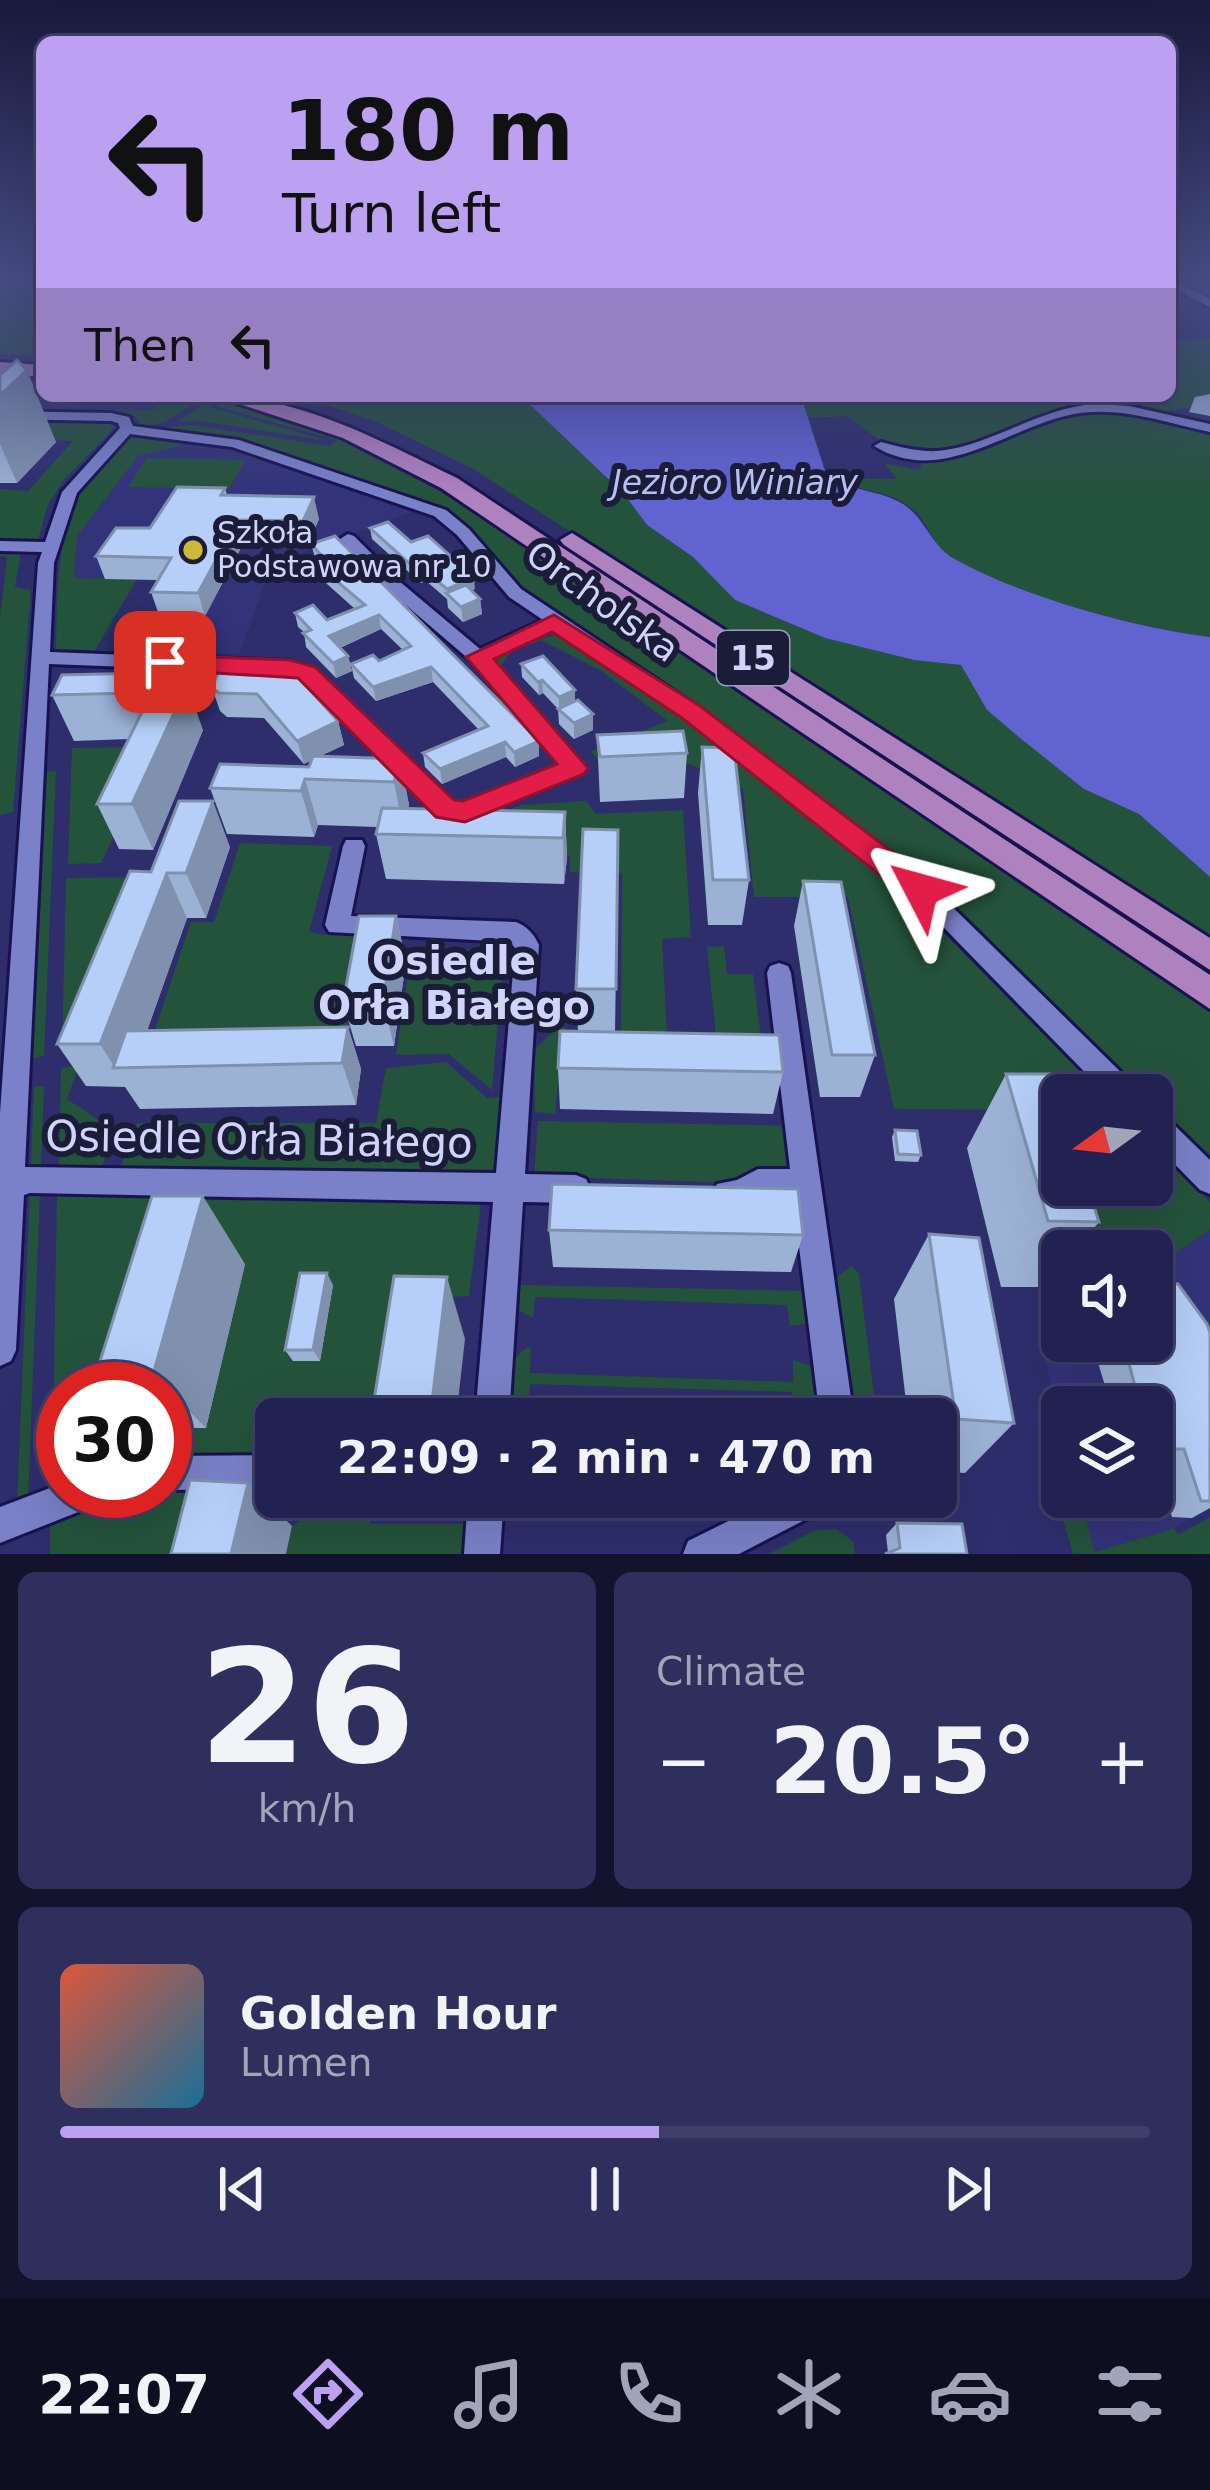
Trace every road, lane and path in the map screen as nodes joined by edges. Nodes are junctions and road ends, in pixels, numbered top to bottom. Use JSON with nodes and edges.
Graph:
{"nodes":[{"id":1,"x":0,"y":358,"type":"edge"},
{"id":2,"x":36,"y":361,"type":"edge"},
{"id":3,"x":0,"y":368,"type":"edge"},
{"id":4,"x":36,"y":371,"type":"edge"},
{"id":5,"x":245,"y":402,"type":"edge"},
{"id":6,"x":296,"y":402,"type":"edge"},
{"id":7,"x":0,"y":415,"type":"edge"},
{"id":8,"x":1210,"y":428,"type":"edge"},
{"id":9,"x":127,"y":429,"type":"junction"},
{"id":10,"x":881,"y":446,"type":"dead end"},
{"id":11,"x":348,"y":539,"type":"dead end"},
{"id":12,"x":0,"y":546,"type":"edge"},
{"id":13,"x":50,"y":547,"type":"junction"},
{"id":14,"x":554,"y":622,"type":"junction"},
{"id":15,"x":478,"y":657,"type":"junction"},
{"id":16,"x":40,"y":658,"type":"junction"},
{"id":17,"x":355,"y":846,"type":"dead end"},
{"id":18,"x":13,"y":907,"type":"edge"},
{"id":19,"x":1210,"y":956,"type":"edge"},
{"id":20,"x":779,"y":973,"type":"dead end"},
{"id":21,"x":1210,"y":994,"type":"edge"},
{"id":22,"x":1104,"y":1074,"type":"edge"},
{"id":23,"x":1173,"y":1143,"type":"edge"},
{"id":24,"x":1210,"y":1180,"type":"edge"},
{"id":25,"x":10,"y":1186,"type":"junction"},
{"id":26,"x":509,"y":1187,"type":"junction"},
{"id":27,"x":798,"y":1189,"type":"junction"},
{"id":28,"x":608,"y":1190,"type":"edge"},
{"id":29,"x":696,"y":1193,"type":"edge"},
{"id":30,"x":0,"y":1350,"type":"edge"},
{"id":31,"x":494,"y":1398,"type":"edge"},
{"id":32,"x":833,"y":1398,"type":"edge"},
{"id":33,"x":255,"y":1472,"type":"edge"},
{"id":34,"x":192,"y":1474,"type":"edge"},
{"id":35,"x":36,"y":1511,"type":"edge"},
{"id":36,"x":485,"y":1518,"type":"edge"},
{"id":37,"x":772,"y":1518,"type":"edge"},
{"id":38,"x":0,"y":1525,"type":"edge"},
{"id":39,"x":482,"y":1554,"type":"edge"},
{"id":40,"x":701,"y":1554,"type":"edge"}],
"edges":[{"from":1,"to":2,"type":"main road"},
{"from":3,"to":4,"type":"main road"},
{"from":5,"to":21,"type":"main road","number":"15"},
{"from":6,"to":19,"type":"main road","number":"15"},
{"from":7,"to":9,"type":"street","name":"Orcholska"},
{"from":8,"to":10,"type":"street"},
{"from":9,"to":13,"type":"street"},
{"from":9,"to":14,"type":"street","name":"Orcholska"},
{"from":11,"to":15,"type":"street"},
{"from":12,"to":13,"type":"street"},
{"from":13,"to":16,"type":"street"},
{"from":14,"to":15,"type":"street"},
{"from":14,"to":22,"type":"street","name":"Orcholska"},
{"from":15,"to":16,"type":"street"},
{"from":16,"to":18,"type":"street"},
{"from":17,"to":26,"type":"street","name":"Osiedle Orła Białego"},
{"from":18,"to":25,"type":"street"},
{"from":20,"to":27,"type":"street"},
{"from":23,"to":24,"type":"street"},
{"from":25,"to":26,"type":"street","name":"Osiedle Orła Białego"},
{"from":25,"to":30,"type":"street"},
{"from":26,"to":28,"type":"street","name":"Osiedle Orła Białego"},
{"from":26,"to":31,"type":"street","name":"Osiedle Orła Białego"},
{"from":27,"to":29,"type":"street"},
{"from":27,"to":32,"type":"street"},
{"from":33,"to":34,"type":"street"},
{"from":35,"to":38,"type":"street"},
{"from":36,"to":39,"type":"street"},
{"from":37,"to":40,"type":"street"}]}
